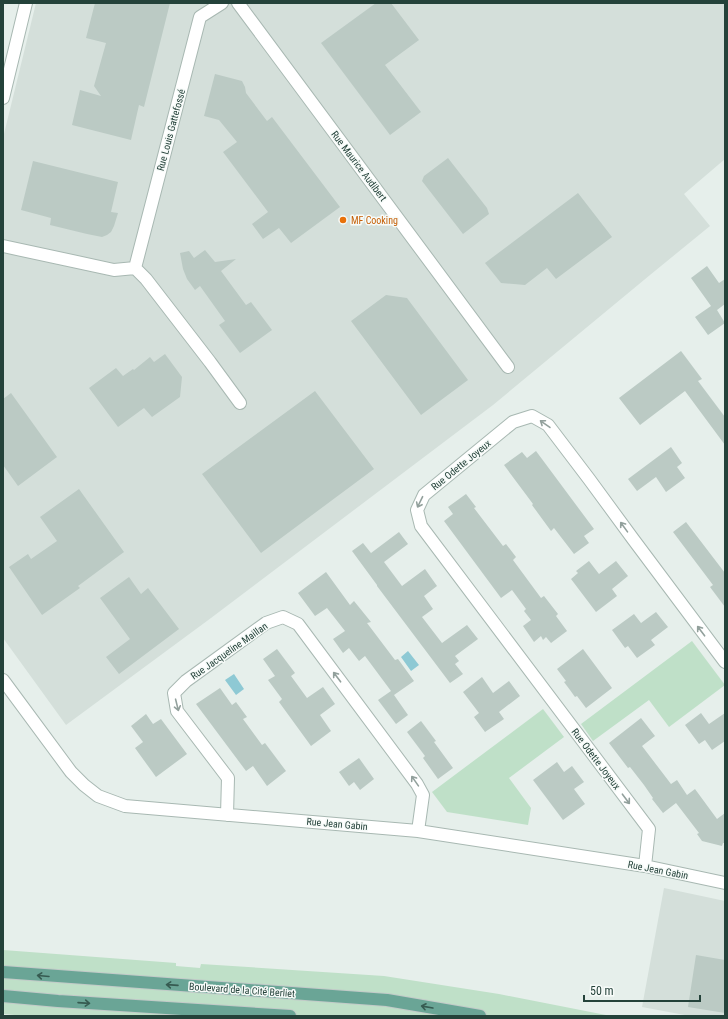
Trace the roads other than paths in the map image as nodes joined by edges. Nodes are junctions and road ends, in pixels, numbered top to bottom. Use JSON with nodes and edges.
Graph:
{"nodes":[{"id":1,"x":26,"y":3,"type":"edge"},
{"id":2,"x":222,"y":3,"type":"edge"},
{"id":3,"x":238,"y":3,"type":"edge"},
{"id":4,"x":3,"y":98,"type":"edge"},
{"id":5,"x":3,"y":246,"type":"edge"},
{"id":6,"x":135,"y":268,"type":"junction"},
{"id":7,"x":508,"y":366,"type":"dead end"},
{"id":8,"x":240,"y":403,"type":"dead end"},
{"id":9,"x":725,"y":662,"type":"edge"},
{"id":10,"x":3,"y":680,"type":"edge"},
{"id":11,"x":227,"y":815,"type":"junction"},
{"id":12,"x":418,"y":832,"type":"junction"},
{"id":13,"x":645,"y":866,"type":"junction"},
{"id":14,"x":725,"y":883,"type":"edge"},
{"id":15,"x":3,"y":972,"type":"edge"},
{"id":16,"x":3,"y":996,"type":"edge"},
{"id":17,"x":290,"y":1016,"type":"edge"},
{"id":18,"x":480,"y":1016,"type":"edge"}],
"edges":[{"from":1,"to":4,"type":"street"},
{"from":2,"to":6,"type":"street","name":"Rue Louis Gattefossé"},
{"from":3,"to":7,"type":"street","name":"Rue Maurice Audibert"},
{"from":5,"to":6,"type":"street"},
{"from":6,"to":8,"type":"street"},
{"from":9,"to":13,"type":"street","name":"Rue Odette Joyeux","one_way":true},
{"from":10,"to":11,"type":"street","name":"Rue Jean Gabin"},
{"from":11,"to":12,"type":"street","name":"Rue Jean Gabin"},
{"from":12,"to":11,"type":"street","name":"Rue Jacqueline Maillan","one_way":true},
{"from":12,"to":13,"type":"street","name":"Rue Jean Gabin"},
{"from":13,"to":14,"type":"street","name":"Rue Jean Gabin"},
{"from":18,"to":15,"type":"main road","name":"Boulevard de la Cité Berliet","one_way":true},
{"from":16,"to":17,"type":"main road","one_way":true}]}
